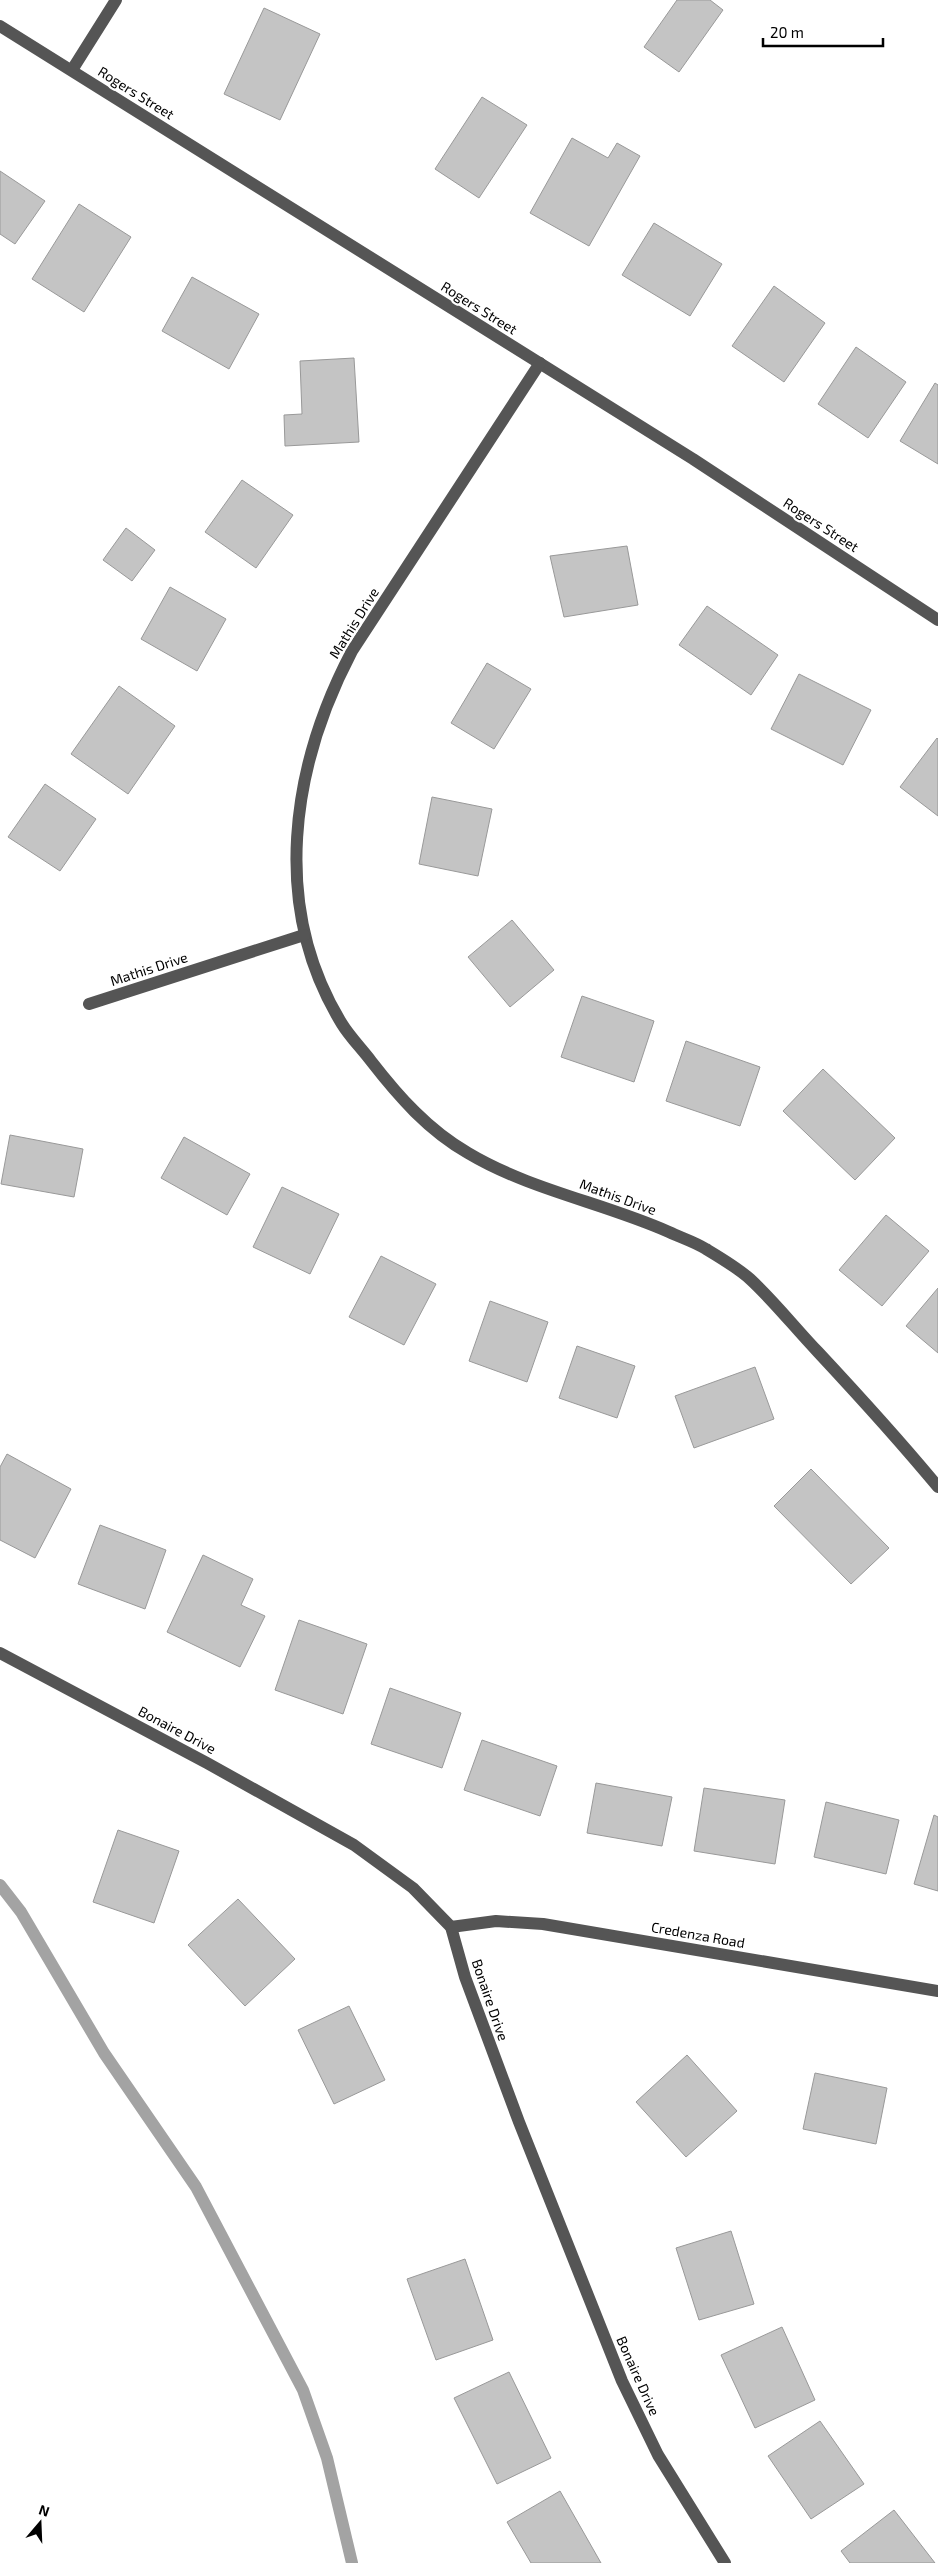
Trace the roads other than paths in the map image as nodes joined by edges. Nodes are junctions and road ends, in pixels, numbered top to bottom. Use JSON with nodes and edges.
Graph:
{"nodes":[{"id":1,"x":116,"y":0,"type":"edge"},
{"id":2,"x":0,"y":26,"type":"edge"},
{"id":3,"x":72,"y":70,"type":"junction"},
{"id":4,"x":540,"y":364,"type":"junction"},
{"id":5,"x":938,"y":620,"type":"edge"},
{"id":6,"x":304,"y":935,"type":"junction"},
{"id":7,"x":89,"y":1004,"type":"dead end"},
{"id":8,"x":938,"y":1488,"type":"edge"},
{"id":9,"x":0,"y":1653,"type":"edge"},
{"id":10,"x":452,"y":1927,"type":"junction"},
{"id":11,"x":938,"y":1991,"type":"edge"},
{"id":12,"x":725,"y":2563,"type":"edge"}],
"edges":[{"from":1,"to":3,"type":"street"},
{"from":2,"to":3,"type":"street","name":"Rogers Street"},
{"from":3,"to":4,"type":"street","name":"Rogers Street"},
{"from":4,"to":5,"type":"street","name":"Rogers Street"},
{"from":4,"to":6,"type":"street","name":"Mathis Drive"},
{"from":6,"to":7,"type":"street","name":"Mathis Drive"},
{"from":6,"to":8,"type":"street","name":"Mathis Drive"},
{"from":9,"to":10,"type":"street","name":"Bonaire Drive"},
{"from":10,"to":11,"type":"street","name":"Credenza Road"},
{"from":10,"to":12,"type":"street","name":"Bonaire Drive"}]}
